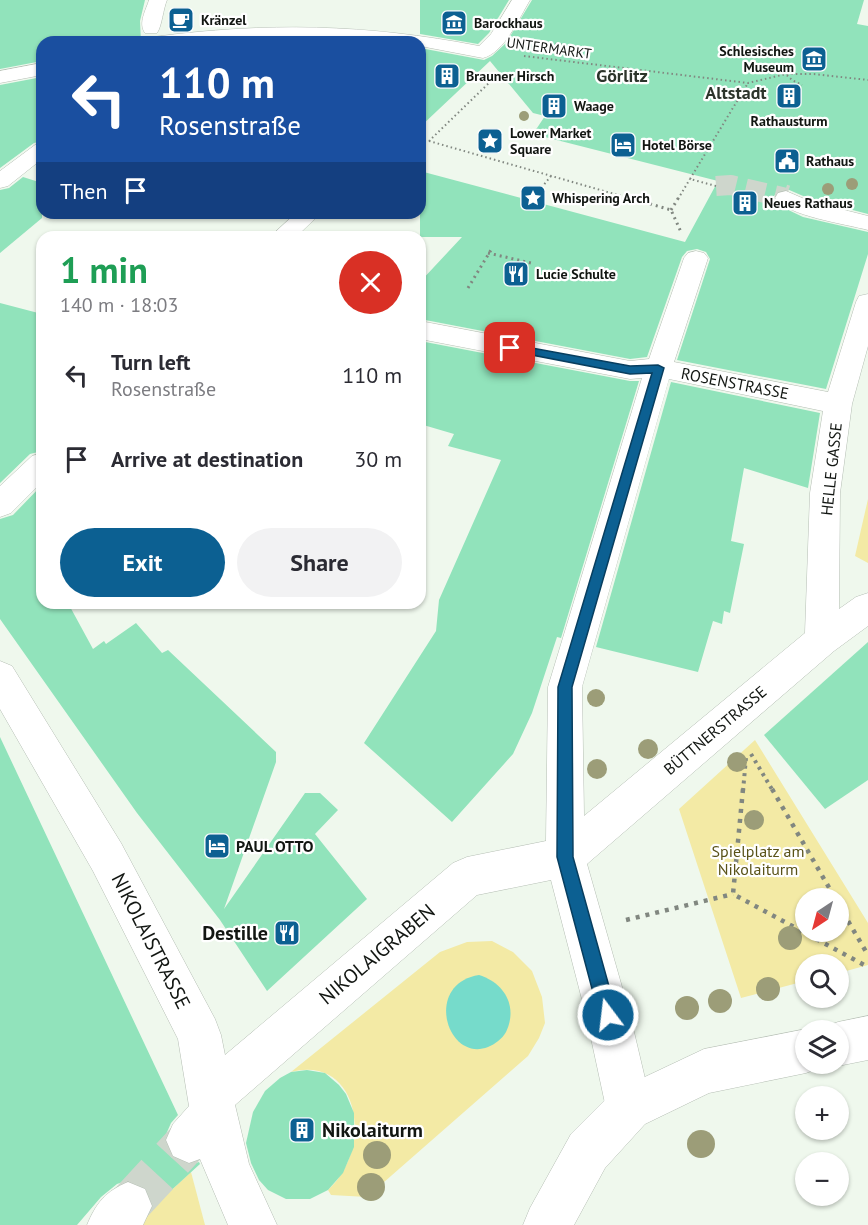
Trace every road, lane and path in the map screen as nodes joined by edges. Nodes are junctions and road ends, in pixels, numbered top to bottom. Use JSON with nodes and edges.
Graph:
{"nodes":[{"id":1,"x":158,"y":0,"type":"edge"},
{"id":2,"x":521,"y":0,"type":"edge"},
{"id":3,"x":152,"y":36,"type":"edge"},
{"id":4,"x":194,"y":36,"type":"edge"},
{"id":5,"x":194,"y":36,"type":"edge"},
{"id":6,"x":378,"y":36,"type":"edge"},
{"id":7,"x":426,"y":42,"type":"edge"},
{"id":8,"x":488,"y":48,"type":"junction"},
{"id":9,"x":517,"y":56,"type":"junction"},
{"id":10,"x":777,"y":66,"type":"dead end"},
{"id":11,"x":36,"y":70,"type":"edge"},
{"id":12,"x":786,"y":74,"type":"junction"},
{"id":13,"x":0,"y":77,"type":"edge"},
{"id":14,"x":868,"y":80,"type":"edge"},
{"id":15,"x":748,"y":83,"type":"junction"},
{"id":16,"x":802,"y":85,"type":"dead end"},
{"id":17,"x":426,"y":141,"type":"edge"},
{"id":18,"x":429,"y":141,"type":"junction"},
{"id":19,"x":36,"y":153,"type":"edge"},
{"id":20,"x":551,"y":176,"type":"junction"},
{"id":21,"x":690,"y":179,"type":"junction"},
{"id":22,"x":0,"y":181,"type":"edge"},
{"id":23,"x":716,"y":186,"type":"tunnel mouth"},
{"id":24,"x":533,"y":198,"type":"dead end"},
{"id":25,"x":790,"y":204,"type":"tunnel mouth"},
{"id":26,"x":671,"y":210,"type":"junction"},
{"id":27,"x":303,"y":219,"type":"edge"},
{"id":28,"x":868,"y":223,"type":"edge"},
{"id":29,"x":289,"y":231,"type":"edge"},
{"id":30,"x":690,"y":248,"type":"joint"},
{"id":31,"x":531,"y":263,"type":"dead end"},
{"id":32,"x":468,"y":288,"type":"dead end"},
{"id":33,"x":868,"y":302,"type":"edge"},
{"id":34,"x":426,"y":331,"type":"edge"},
{"id":35,"x":658,"y":368,"type":"junction"},
{"id":36,"x":838,"y":404,"type":"junction"},
{"id":37,"x":36,"y":470,"type":"edge"},
{"id":38,"x":0,"y":505,"type":"edge"},
{"id":39,"x":868,"y":607,"type":"edge"},
{"id":40,"x":822,"y":640,"type":"junction"},
{"id":41,"x":0,"y":676,"type":"edge"},
{"id":42,"x":565,"y":857,"type":"junction"},
{"id":43,"x":829,"y":888,"type":"edge"},
{"id":44,"x":733,"y":894,"type":"junction"},
{"id":45,"x":849,"y":923,"type":"edge"},
{"id":46,"x":585,"y":930,"type":"junction"},
{"id":47,"x":868,"y":955,"type":"edge"},
{"id":48,"x":868,"y":967,"type":"edge"},
{"id":49,"x":868,"y":1038,"type":"edge"},
{"id":50,"x":849,"y":1042,"type":"edge"},
{"id":51,"x":795,"y":1053,"type":"edge"},
{"id":52,"x":629,"y":1108,"type":"junction"},
{"id":53,"x":205,"y":1116,"type":"junction"},
{"id":54,"x":253,"y":1225,"type":"edge"},
{"id":55,"x":547,"y":1225,"type":"edge"}],
"edges":[{"from":1,"to":3,"type":"street"},
{"from":2,"to":8,"type":"street"},
{"from":3,"to":4,"type":"street"},
{"from":5,"to":6,"type":"street"},
{"from":7,"to":8,"type":"street"},
{"from":8,"to":9,"type":"path","name":"UNTERMARKT"},
{"from":9,"to":15,"type":"path","name":"UNTERMARKT"},
{"from":9,"to":18,"type":"path"},
{"from":10,"to":12,"type":"path"},
{"from":11,"to":13,"type":"street"},
{"from":12,"to":14,"type":"path","name":"UNTERMARKT"},
{"from":12,"to":15,"type":"path","name":"UNTERMARKT"},
{"from":12,"to":16,"type":"path"},
{"from":15,"to":21,"type":"path"},
{"from":17,"to":18,"type":"path"},
{"from":18,"to":20,"type":"path"},
{"from":19,"to":22,"type":"street"},
{"from":20,"to":24,"type":"path"},
{"from":20,"to":26,"type":"path"},
{"from":21,"to":23,"type":"path"},
{"from":21,"to":26,"type":"path"},
{"from":25,"to":28,"type":"street"},
{"from":26,"to":30,"type":"path"},
{"from":27,"to":29,"type":"street"},
{"from":30,"to":35,"type":"street"},
{"from":31,"to":32,"type":"path"},
{"from":33,"to":36,"type":"street","name":"HELLE GASSE"},
{"from":34,"to":35,"type":"street","name":"ROSENSTRASSE"},
{"from":35,"to":36,"type":"street","name":"ROSENSTRASSE"},
{"from":35,"to":42,"type":"street"},
{"from":36,"to":40,"type":"street","name":"HELLE GASSE"},
{"from":37,"to":38,"type":"street"},
{"from":39,"to":40,"type":"street","name":"BÜTTNERSTRASSE"},
{"from":40,"to":42,"type":"street","name":"BÜTTNERSTRASSE"},
{"from":41,"to":53,"type":"street","name":"NIKOLAISTRASSE"},
{"from":42,"to":46,"type":"street"},
{"from":42,"to":53,"type":"street","name":"NIKOLAIGRABEN"},
{"from":43,"to":44,"type":"path"},
{"from":44,"to":46,"type":"path"},
{"from":44,"to":48,"type":"path"},
{"from":45,"to":47,"type":"path"},
{"from":46,"to":52,"type":"street"},
{"from":49,"to":50,"type":"street"},
{"from":51,"to":52,"type":"street"},
{"from":52,"to":55,"type":"street"},
{"from":53,"to":54,"type":"street","name":"NIKOLAISTRASSE"}]}
